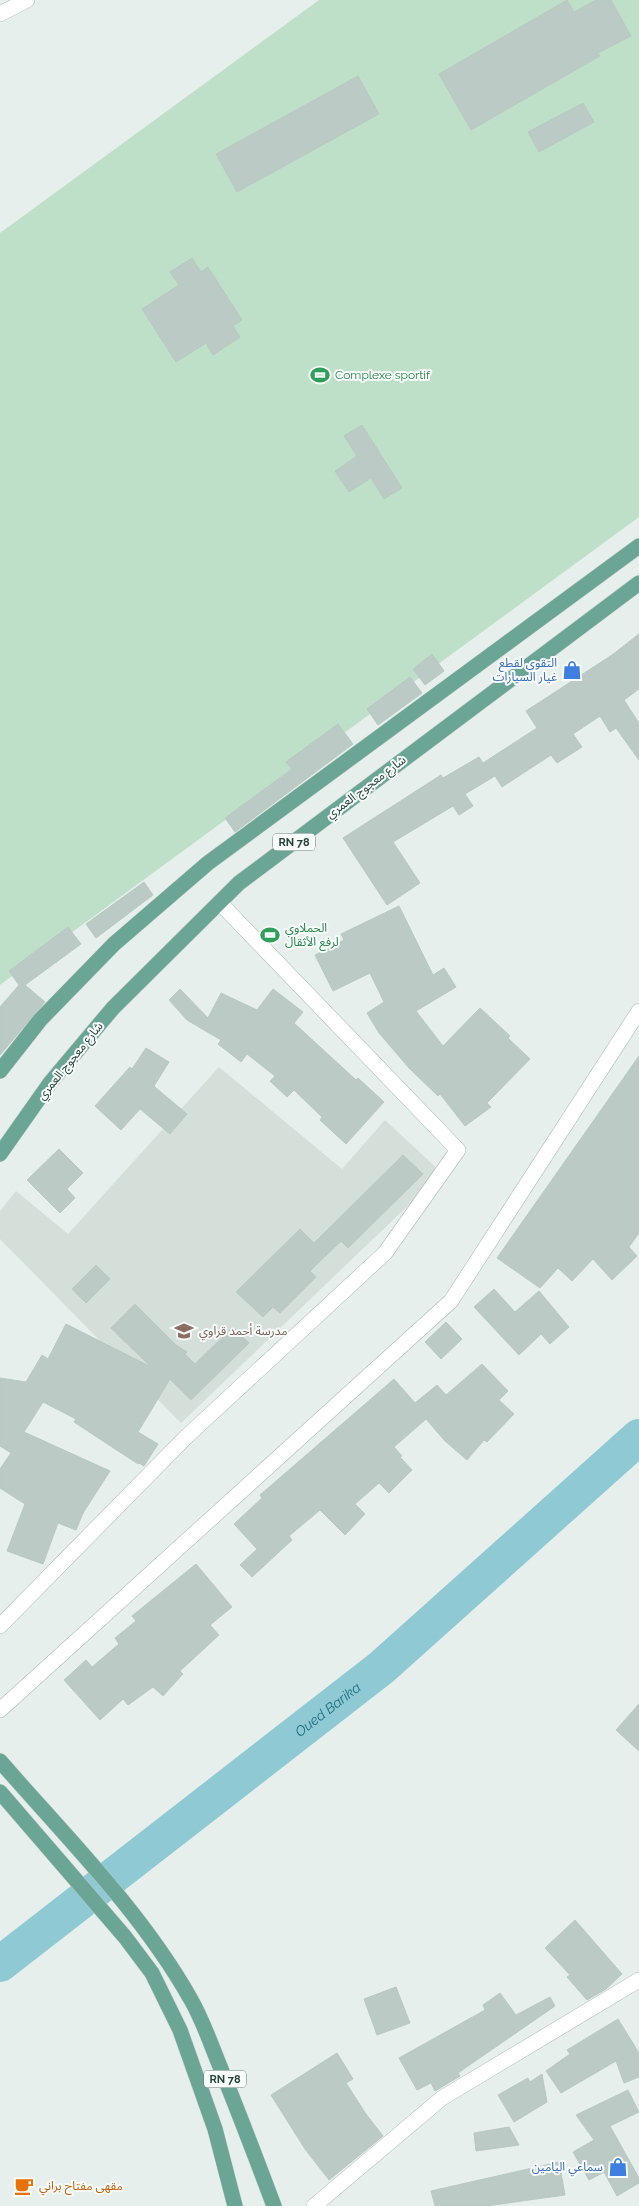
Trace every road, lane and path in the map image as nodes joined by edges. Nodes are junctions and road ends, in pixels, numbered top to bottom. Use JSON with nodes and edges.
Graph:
{"nodes":[{"id":1,"x":28,"y":0,"type":"edge"},
{"id":2,"x":0,"y":14,"type":"edge"},
{"id":3,"x":639,"y":546,"type":"edge"},
{"id":4,"x":639,"y":583,"type":"edge"},
{"id":5,"x":220,"y":903,"type":"junction"},
{"id":6,"x":639,"y":1011,"type":"edge"},
{"id":7,"x":0,"y":1071,"type":"edge"},
{"id":8,"x":0,"y":1154,"type":"edge"},
{"id":9,"x":0,"y":1626,"type":"edge"},
{"id":10,"x":0,"y":1710,"type":"edge"},
{"id":11,"x":0,"y":1761,"type":"edge"},
{"id":12,"x":0,"y":1792,"type":"edge"},
{"id":13,"x":639,"y":1980,"type":"edge"},
{"id":14,"x":235,"y":2206,"type":"edge"},
{"id":15,"x":274,"y":2206,"type":"edge"},
{"id":16,"x":314,"y":2206,"type":"edge"}],
"edges":[{"from":1,"to":2,"type":"street"},
{"from":3,"to":7,"type":"main road","number":"RN 78"},
{"from":4,"to":5,"type":"main road","name":"شارع معجوج العمري","number":"RN 78"},
{"from":5,"to":8,"type":"main road","name":"شارع معجوج العمري","number":"RN 78"},
{"from":5,"to":9,"type":"street"},
{"from":6,"to":10,"type":"street"},
{"from":11,"to":15,"type":"main road","number":"RN 78"},
{"from":12,"to":14,"type":"main road"},
{"from":13,"to":16,"type":"street"}]}
